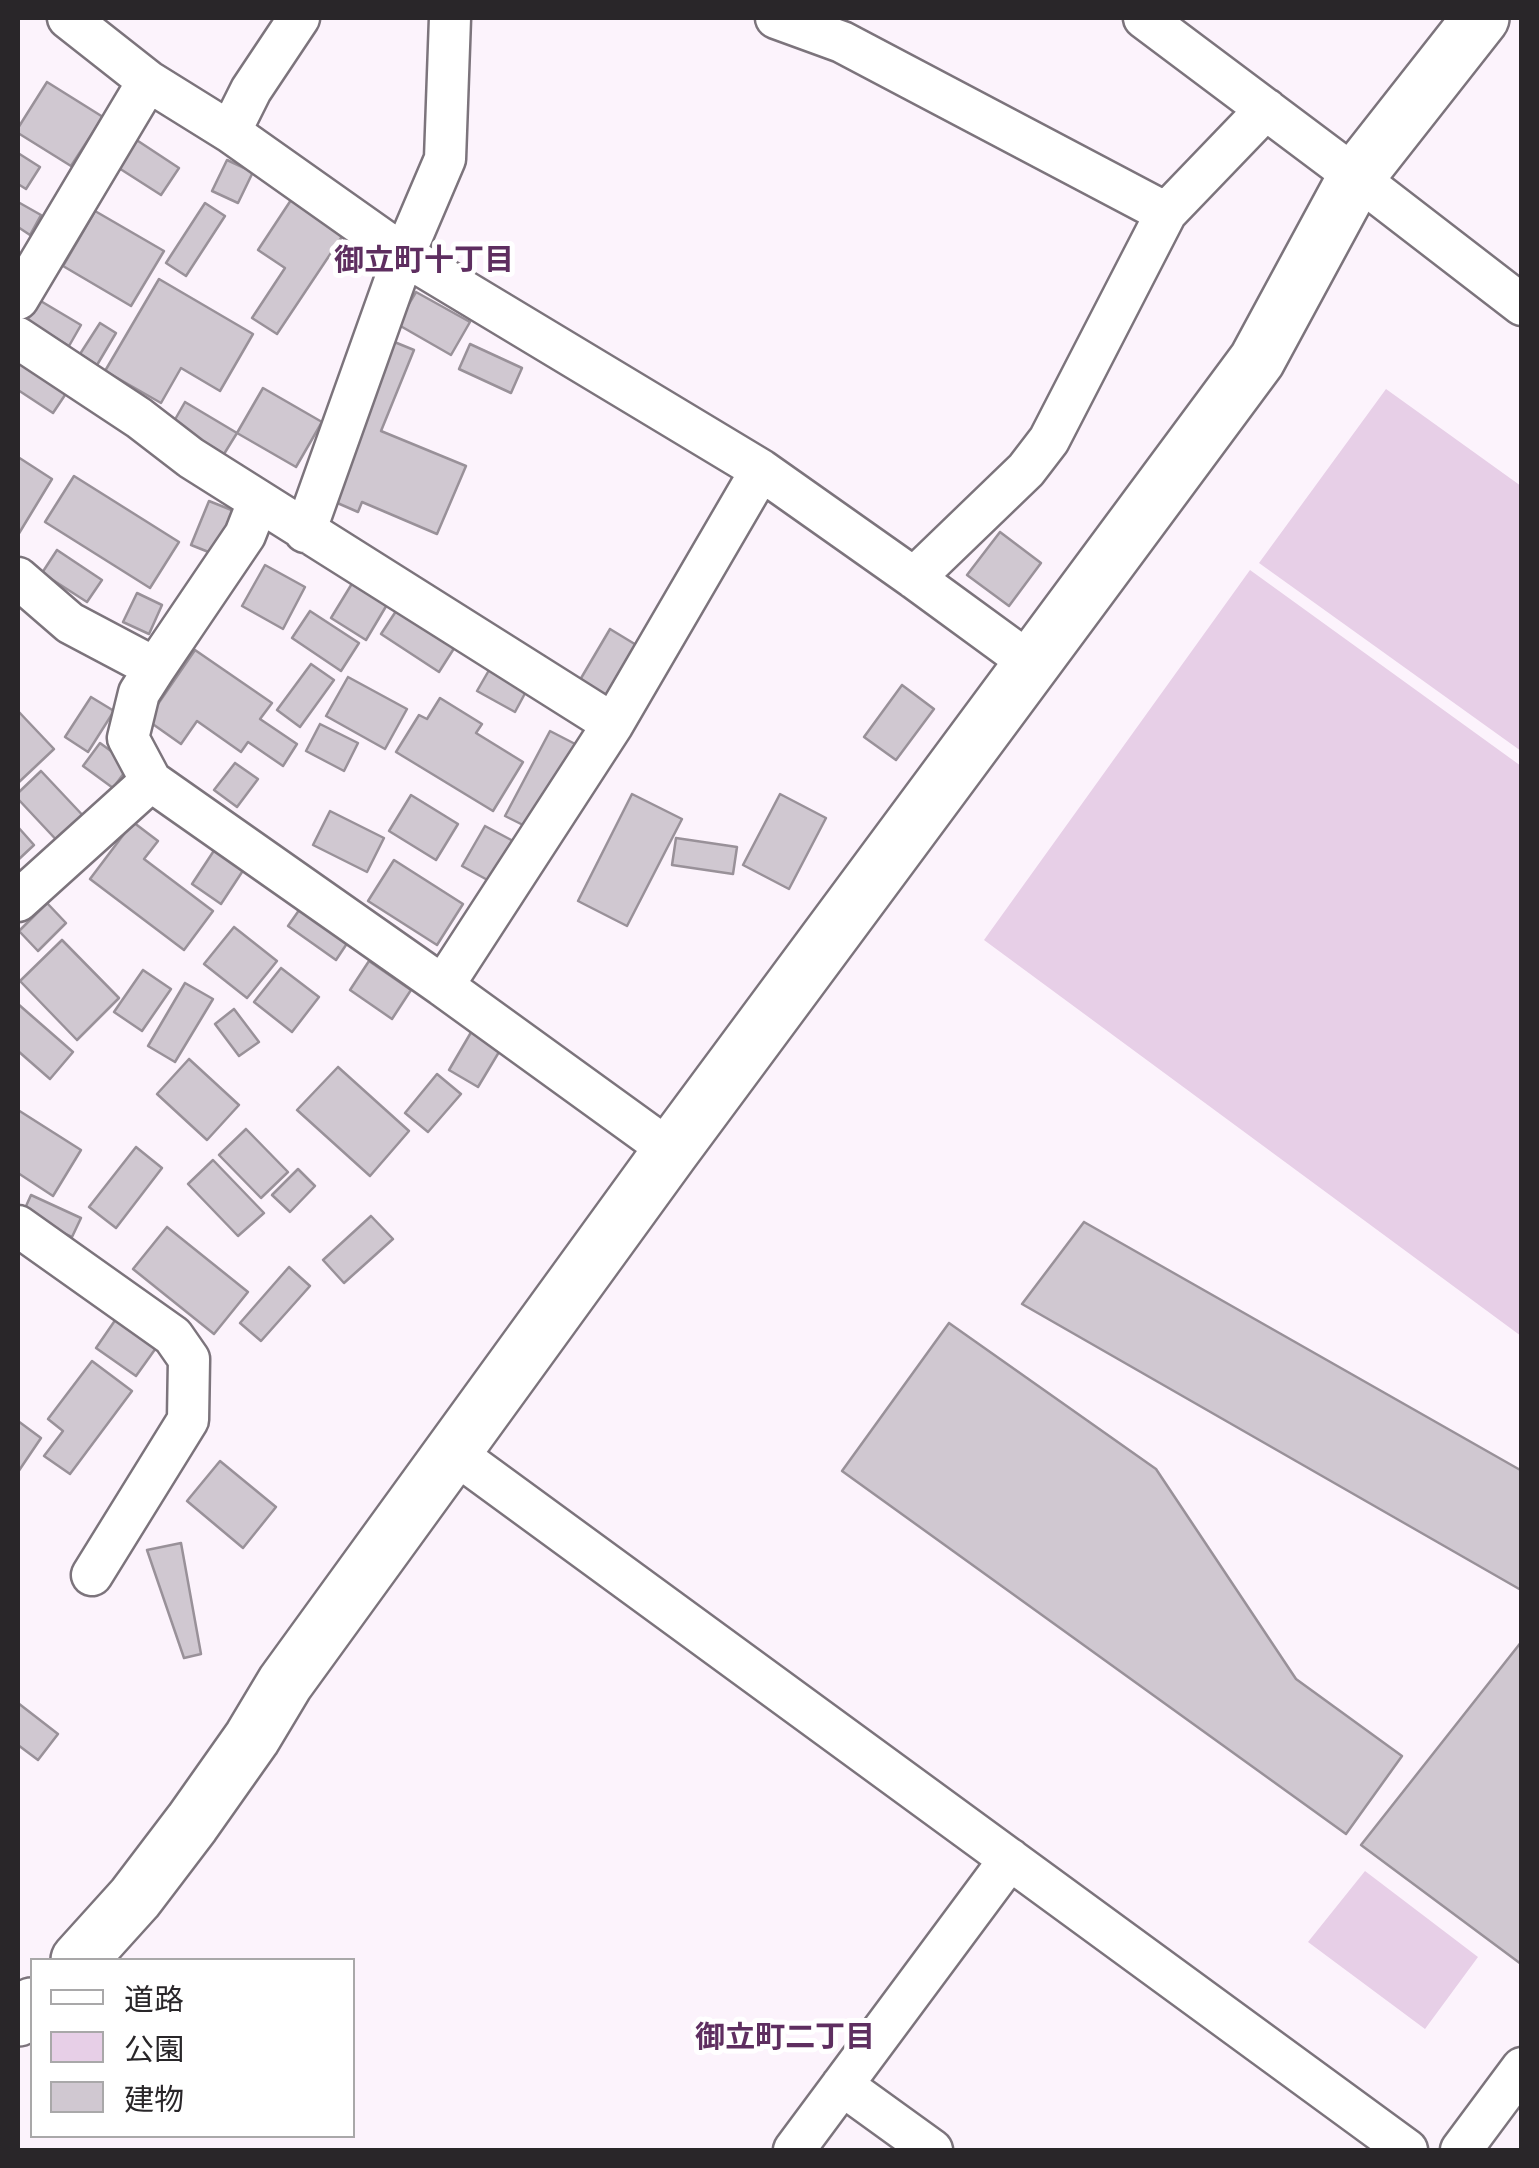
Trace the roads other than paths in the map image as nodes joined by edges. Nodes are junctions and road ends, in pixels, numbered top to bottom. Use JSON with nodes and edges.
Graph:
{"nodes":[{"id":1,"x":68,"y":18,"type":"edge"},
{"id":2,"x":299,"y":18,"type":"edge"},
{"id":3,"x":450,"y":18,"type":"edge"},
{"id":4,"x":776,"y":18,"type":"edge"},
{"id":5,"x":1144,"y":18,"type":"edge"},
{"id":6,"x":1481,"y":18,"type":"edge"},
{"id":7,"x":148,"y":81,"type":"junction"},
{"id":8,"x":1266,"y":109,"type":"junction"},
{"id":9,"x":230,"y":132,"type":"junction"},
{"id":10,"x":1356,"y":177,"type":"junction"},
{"id":11,"x":1166,"y":213,"type":"junction"},
{"id":12,"x":404,"y":255,"type":"junction"},
{"id":13,"x":18,"y":299,"type":"edge"},
{"id":14,"x":1522,"y":305,"type":"edge"},
{"id":15,"x":18,"y":338,"type":"edge"},
{"id":16,"x":761,"y":470,"type":"junction"},
{"id":17,"x":258,"y":502,"type":"junction"},
{"id":18,"x":305,"y":532,"type":"junction"},
{"id":19,"x":18,"y":578,"type":"edge"},
{"id":20,"x":914,"y":578,"type":"junction"},
{"id":21,"x":1032,"y":665,"type":"junction"},
{"id":22,"x":155,"y":668,"type":"junction"},
{"id":23,"x":613,"y":724,"type":"junction"},
{"id":24,"x":151,"y":781,"type":"junction"},
{"id":25,"x":18,"y":901,"type":"edge"},
{"id":26,"x":444,"y":986,"type":"junction"},
{"id":27,"x":671,"y":1151,"type":"junction"},
{"id":28,"x":18,"y":1226,"type":"edge"},
{"id":29,"x":453,"y":1452,"type":"junction"},
{"id":30,"x":92,"y":1575,"type":"dead end"},
{"id":31,"x":1010,"y":1858,"type":"junction"},
{"id":32,"x":81,"y":1958,"type":"edge"},
{"id":33,"x":1522,"y":2068,"type":"edge"},
{"id":34,"x":842,"y":2085,"type":"junction"},
{"id":35,"x":794,"y":2150,"type":"edge"},
{"id":36,"x":932,"y":2150,"type":"edge"},
{"id":37,"x":1407,"y":2150,"type":"edge"},
{"id":38,"x":1461,"y":2150,"type":"edge"}],
"edges":[{"from":1,"to":7,"type":"street"},
{"from":2,"to":9,"type":"street"},
{"from":3,"to":12,"type":"street"},
{"from":4,"to":11,"type":"street"},
{"from":5,"to":8,"type":"street"},
{"from":6,"to":10,"type":"street"},
{"from":7,"to":9,"type":"street"},
{"from":7,"to":13,"type":"street"},
{"from":8,"to":10,"type":"street"},
{"from":8,"to":11,"type":"street"},
{"from":9,"to":12,"type":"street"},
{"from":10,"to":14,"type":"street"},
{"from":10,"to":21,"type":"street"},
{"from":11,"to":20,"type":"street"},
{"from":12,"to":16,"type":"street"},
{"from":12,"to":18,"type":"street"},
{"from":15,"to":17,"type":"street"},
{"from":16,"to":20,"type":"street"},
{"from":16,"to":23,"type":"street"},
{"from":17,"to":18,"type":"street"},
{"from":17,"to":22,"type":"street"},
{"from":18,"to":23,"type":"street"},
{"from":19,"to":22,"type":"street"},
{"from":20,"to":21,"type":"street"},
{"from":21,"to":27,"type":"street"},
{"from":22,"to":24,"type":"street"},
{"from":23,"to":26,"type":"street"},
{"from":24,"to":25,"type":"street"},
{"from":24,"to":26,"type":"street"},
{"from":26,"to":27,"type":"street"},
{"from":27,"to":29,"type":"street"},
{"from":28,"to":30,"type":"street"},
{"from":29,"to":31,"type":"street"},
{"from":29,"to":32,"type":"street"},
{"from":31,"to":34,"type":"street"},
{"from":31,"to":37,"type":"street"},
{"from":33,"to":38,"type":"street"},
{"from":34,"to":35,"type":"street"},
{"from":34,"to":36,"type":"street"}]}
